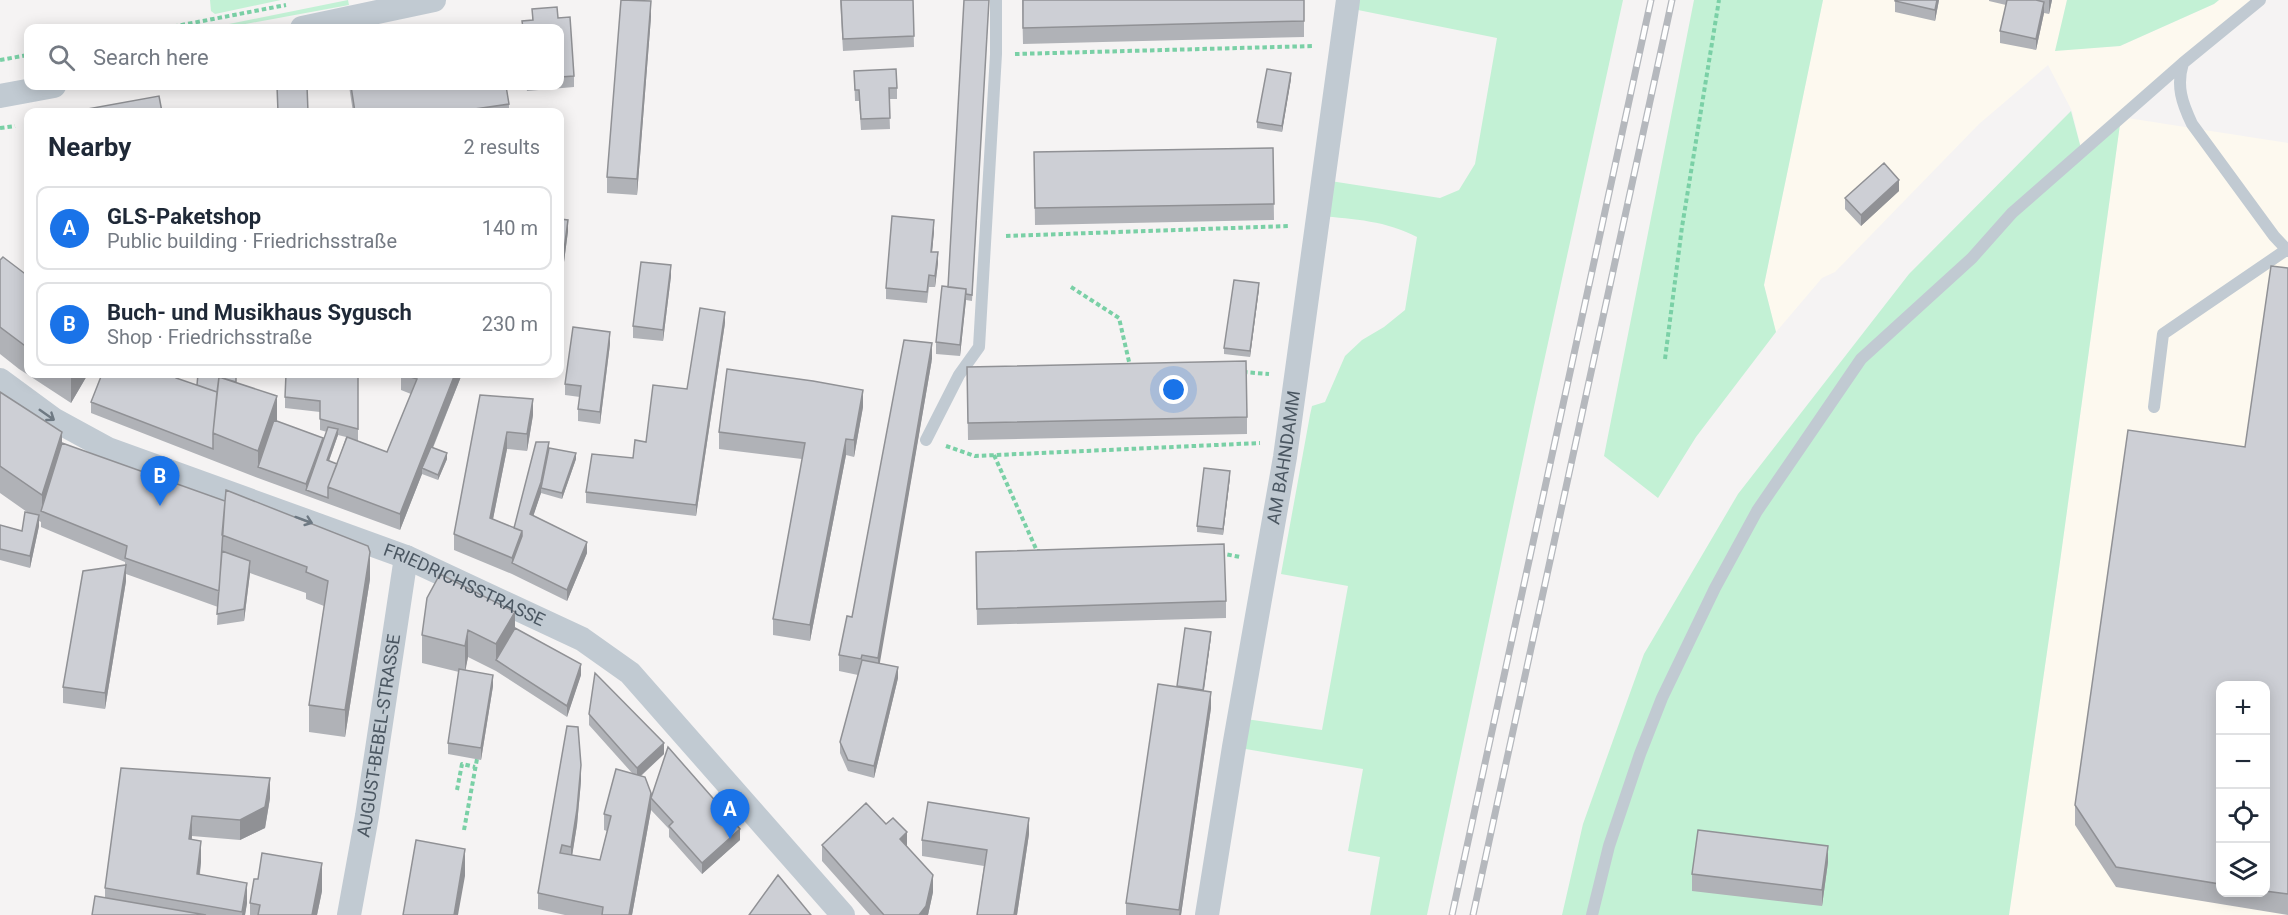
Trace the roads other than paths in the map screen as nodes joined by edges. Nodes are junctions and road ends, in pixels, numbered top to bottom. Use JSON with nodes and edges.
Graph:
{"nodes":[{"id":1,"x":996,"y":0,"type":"edge"},
{"id":2,"x":1348,"y":0,"type":"edge"},
{"id":3,"x":2260,"y":0,"type":"edge"},
{"id":4,"x":429,"y":1,"type":"edge"},
{"id":5,"x":321,"y":24,"type":"edge"},
{"id":6,"x":2183,"y":63,"type":"junction"},
{"id":7,"x":32,"y":90,"type":"edge"},
{"id":8,"x":0,"y":96,"type":"edge"},
{"id":9,"x":2287,"y":250,"type":"edge"},
{"id":10,"x":0,"y":380,"type":"edge"},
{"id":11,"x":2154,"y":407,"type":"dead end"},
{"id":12,"x":926,"y":440,"type":"road end"},
{"id":13,"x":406,"y":557,"type":"junction"},
{"id":14,"x":349,"y":915,"type":"edge"},
{"id":15,"x":843,"y":915,"type":"edge"},
{"id":16,"x":1207,"y":915,"type":"edge"},
{"id":17,"x":1592,"y":915,"type":"edge"}],
"edges":[{"from":1,"to":12,"type":"lane"},
{"from":2,"to":16,"type":"street","name":"AM BAHNDAMM"},
{"from":3,"to":6,"type":"lane"},
{"from":4,"to":5,"type":"street"},
{"from":6,"to":9,"type":"lane"},
{"from":6,"to":17,"type":"lane"},
{"from":7,"to":8,"type":"street"},
{"from":9,"to":11,"type":"lane"},
{"from":10,"to":13,"type":"street","name":"FRIEDRICHSSTRASSE","one_way":true},
{"from":13,"to":14,"type":"street","name":"AUGUST-BEBEL-STRASSE"},
{"from":13,"to":15,"type":"street","name":"FRIEDRICHSSTRASSE"}]}
